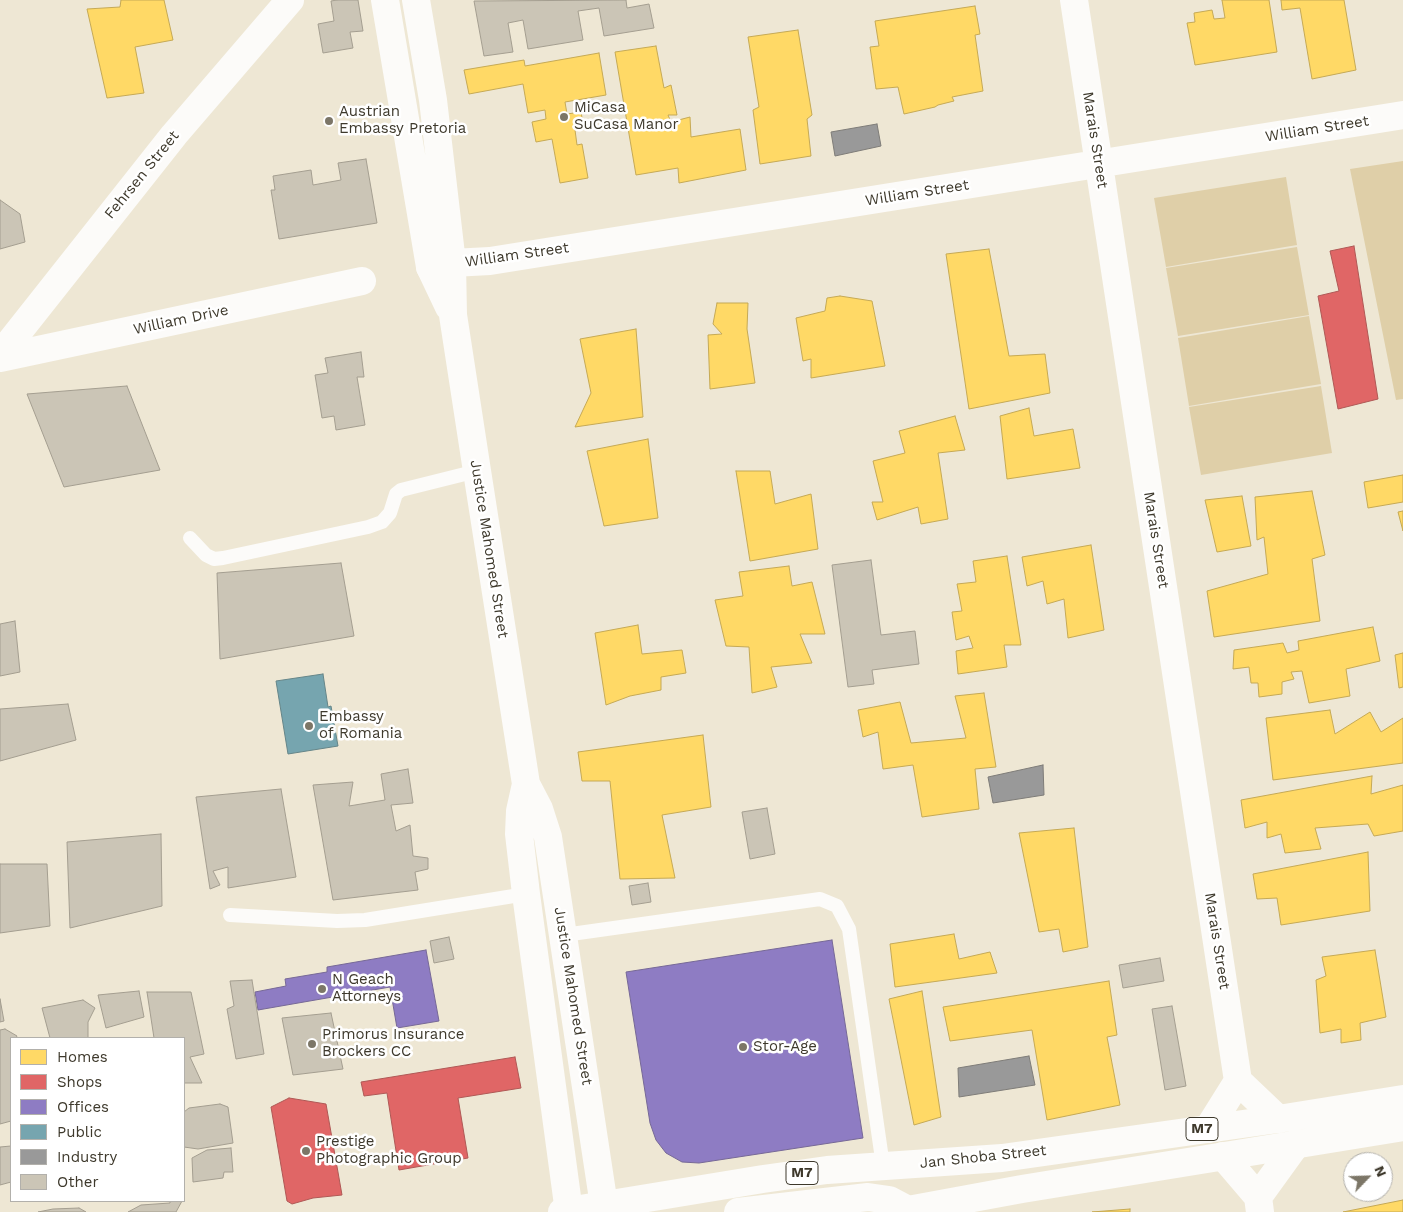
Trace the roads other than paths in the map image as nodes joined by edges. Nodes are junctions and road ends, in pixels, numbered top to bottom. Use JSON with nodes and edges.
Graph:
{"nodes":[{"id":1,"x":290,"y":0,"type":"edge"},
{"id":2,"x":384,"y":0,"type":"edge"},
{"id":3,"x":416,"y":0,"type":"edge"},
{"id":4,"x":1074,"y":0,"type":"edge"},
{"id":5,"x":1403,"y":115,"type":"edge"},
{"id":6,"x":1099,"y":164,"type":"junction"},
{"id":7,"x":441,"y":265,"type":"junction"},
{"id":8,"x":362,"y":281,"type":"dead end"},
{"id":9,"x":0,"y":357,"type":"edge"},
{"id":10,"x":477,"y":470,"type":"junction"},
{"id":11,"x":190,"y":538,"type":"dead end"},
{"id":12,"x":526,"y":784,"type":"junction"},
{"id":13,"x":526,"y":894,"type":"junction"},
{"id":14,"x":230,"y":915,"type":"dead end"},
{"id":15,"x":564,"y":935,"type":"junction"},
{"id":16,"x":1238,"y":1081,"type":"junction"},
{"id":17,"x":1403,"y":1099,"type":"edge"},
{"id":18,"x":1278,"y":1119,"type":"junction"},
{"id":19,"x":1403,"y":1127,"type":"edge"},
{"id":20,"x":1208,"y":1128,"type":"junction"},
{"id":21,"x":1297,"y":1143,"type":"junction"},
{"id":22,"x":1223,"y":1156,"type":"junction"},
{"id":23,"x":883,"y":1166,"type":"junction"},
{"id":24,"x":1259,"y":1204,"type":"edge"},
{"id":25,"x":605,"y":1208,"type":"edge"},
{"id":26,"x":903,"y":1211,"type":"edge"},
{"id":27,"x":568,"y":1212,"type":"edge"},
{"id":28,"x":738,"y":1212,"type":"edge"}],
"edges":[{"from":1,"to":9,"type":"main road","name":"Fehrsen Street"},
{"from":2,"to":7,"type":"main road","name":"Justice Mahomed Street"},
{"from":3,"to":7,"type":"main road","name":"Justice Mahomed Street"},
{"from":4,"to":6,"type":"main road","name":"Marais Street"},
{"from":5,"to":6,"type":"main road","name":"William Street"},
{"from":6,"to":7,"type":"main road","name":"William Street"},
{"from":6,"to":16,"type":"main road","name":"Marais Street"},
{"from":7,"to":10,"type":"main road","name":"Justice Mahomed Street"},
{"from":8,"to":9,"type":"main road","name":"William Drive"},
{"from":10,"to":11,"type":"lane"},
{"from":10,"to":12,"type":"main road","name":"Justice Mahomed Street"},
{"from":12,"to":13,"type":"main road","name":"Justice Mahomed Street"},
{"from":12,"to":15,"type":"main road","name":"Justice Mahomed Street"},
{"from":13,"to":14,"type":"lane"},
{"from":13,"to":27,"type":"main road","name":"Justice Mahomed Street"},
{"from":15,"to":23,"type":"lane"},
{"from":15,"to":25,"type":"main road","name":"Justice Mahomed Street"},
{"from":16,"to":18,"type":"main road"},
{"from":16,"to":20,"type":"main road"},
{"from":17,"to":18,"type":"main road","name":"Jan Shoba Street","number":"M7"},
{"from":18,"to":20,"type":"main road","name":"Jan Shoba Street","number":"M7"},
{"from":19,"to":21,"type":"main road","number":"M7"},
{"from":20,"to":23,"type":"main road","name":"Jan Shoba Street","number":"M7"},
{"from":21,"to":22,"type":"main road","number":"M7"},
{"from":21,"to":24,"type":"main road"},
{"from":22,"to":24,"type":"main road"},
{"from":22,"to":26,"type":"main road","number":"M7"},
{"from":23,"to":25,"type":"main road","name":"Jan Shoba Street","number":"M7"},
{"from":25,"to":27,"type":"main road","name":"Jan Shoba Street","number":"M7"},
{"from":26,"to":28,"type":"main road"}]}
